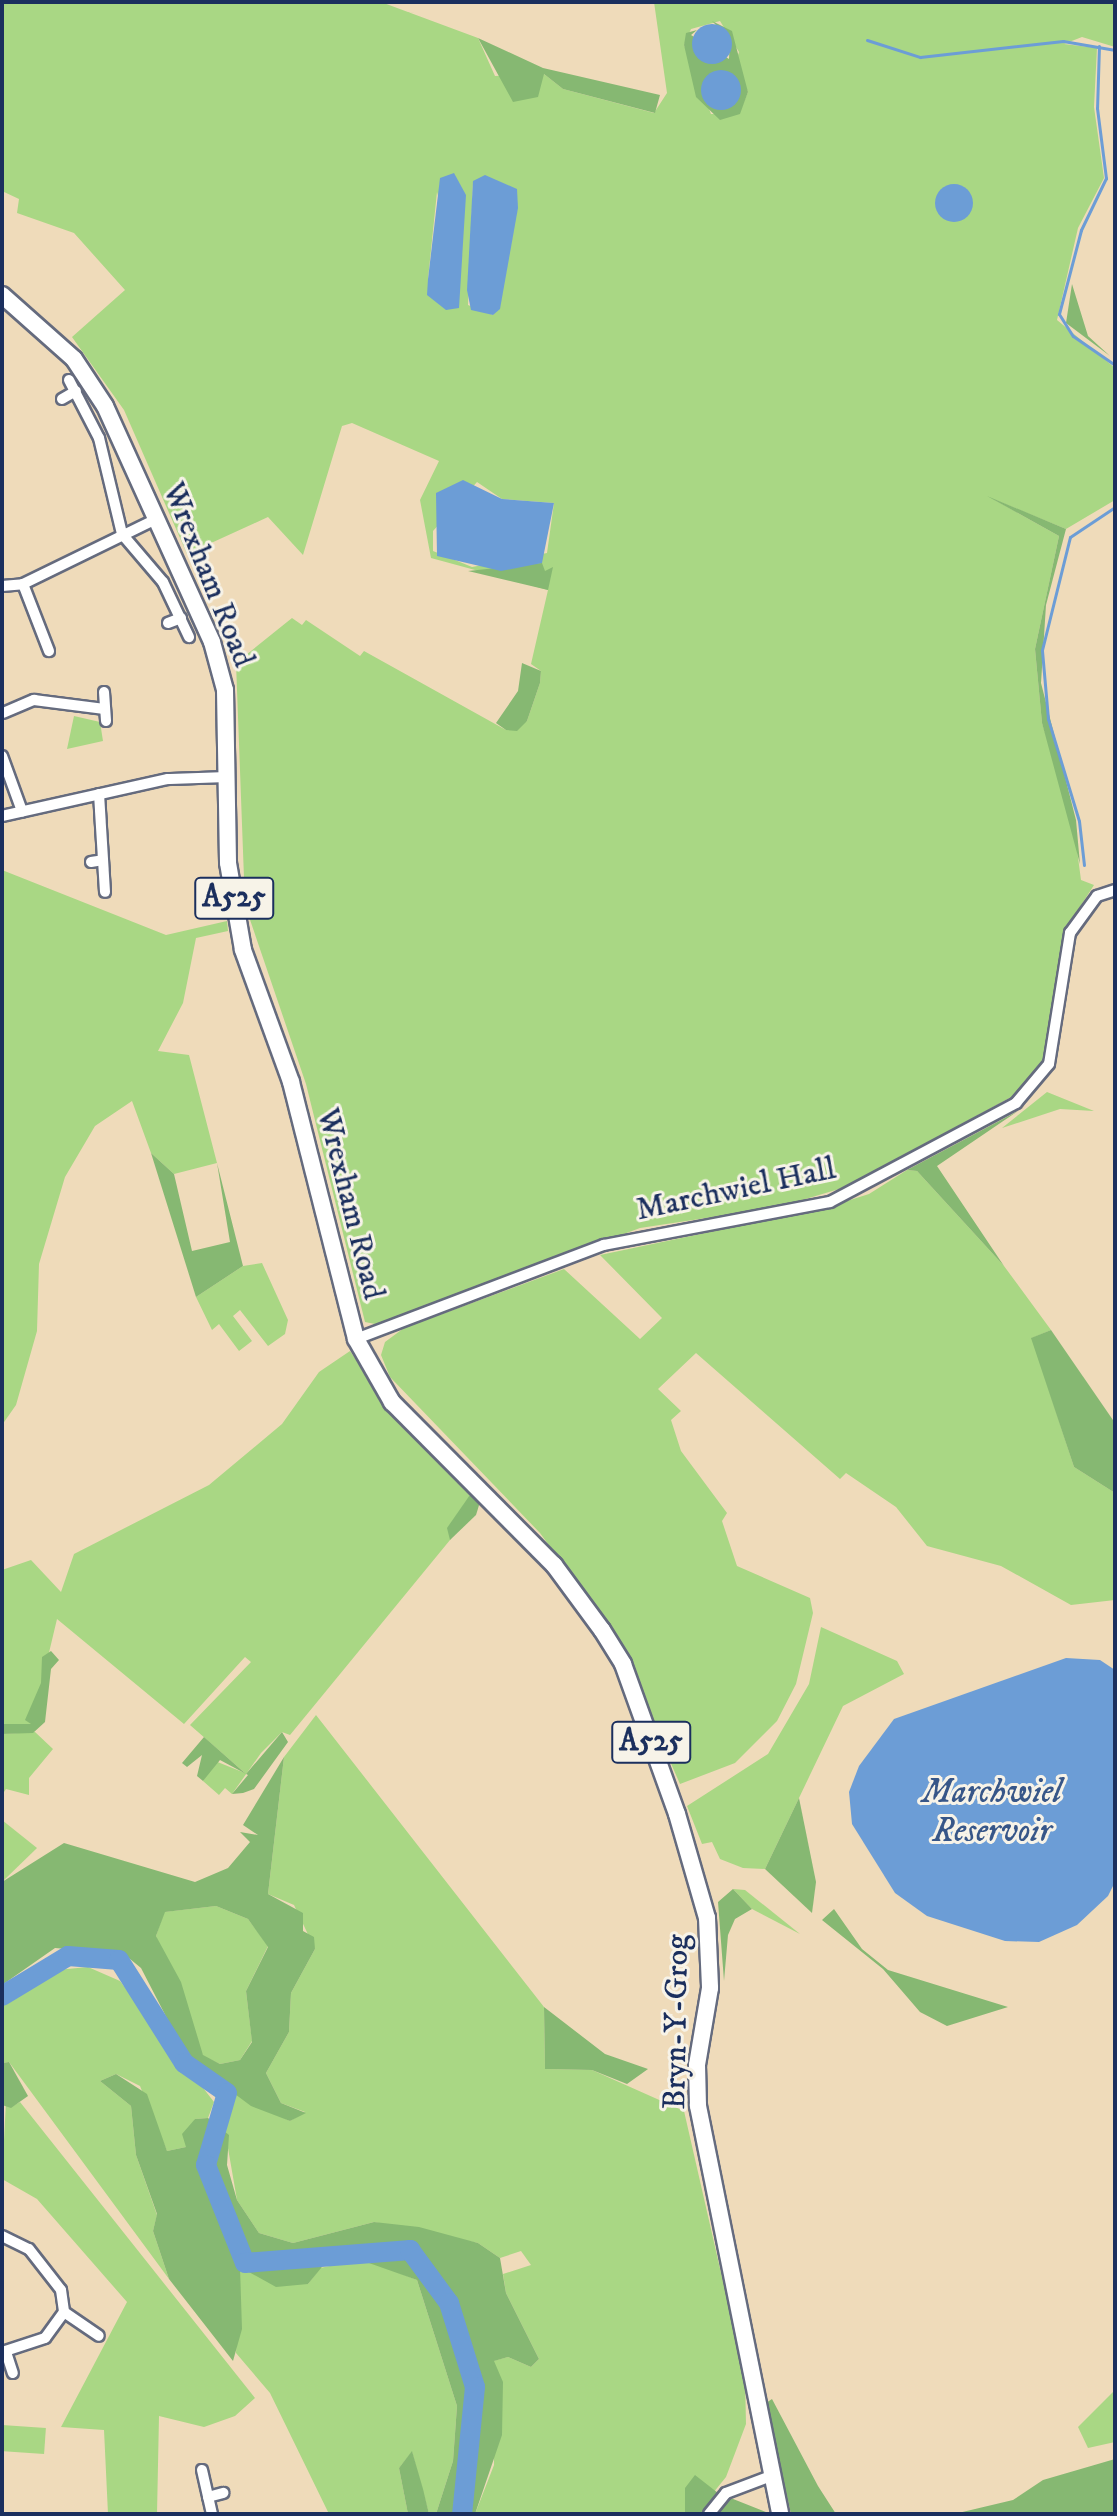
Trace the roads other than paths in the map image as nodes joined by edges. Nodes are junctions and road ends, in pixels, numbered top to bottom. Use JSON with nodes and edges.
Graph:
{"nodes":[{"id":1,"x":2,"y":295,"type":"edge"},
{"id":2,"x":69,"y":380,"type":"dead end"},
{"id":3,"x":76,"y":391,"type":"junction"},
{"id":4,"x":62,"y":399,"type":"dead end"},
{"id":5,"x":156,"y":519,"type":"junction"},
{"id":6,"x":122,"y":534,"type":"junction"},
{"id":7,"x":23,"y":584,"type":"junction"},
{"id":8,"x":2,"y":586,"type":"edge"},
{"id":9,"x":181,"y":618,"type":"junction"},
{"id":10,"x":168,"y":623,"type":"dead end"},
{"id":11,"x":189,"y":637,"type":"dead end"},
{"id":12,"x":49,"y":651,"type":"dead end"},
{"id":13,"x":104,"y":692,"type":"dead end"},
{"id":14,"x":2,"y":713,"type":"edge"},
{"id":15,"x":2,"y":756,"type":"edge"},
{"id":16,"x":229,"y":777,"type":"junction"},
{"id":17,"x":99,"y":794,"type":"junction"},
{"id":18,"x":22,"y":811,"type":"junction"},
{"id":19,"x":2,"y":816,"type":"edge"},
{"id":20,"x":103,"y":860,"type":"junction"},
{"id":21,"x":91,"y":862,"type":"dead end"},
{"id":22,"x":1115,"y":890,"type":"edge"},
{"id":23,"x":105,"y":892,"type":"dead end"},
{"id":24,"x":356,"y":1339,"type":"junction"},
{"id":25,"x":2,"y":2236,"type":"edge"},
{"id":26,"x":64,"y":2312,"type":"junction"},
{"id":27,"x":99,"y":2336,"type":"dead end"},
{"id":28,"x":4,"y":2352,"type":"edge"},
{"id":29,"x":13,"y":2373,"type":"dead end"},
{"id":30,"x":202,"y":2470,"type":"dead end"},
{"id":31,"x":771,"y":2476,"type":"junction"},
{"id":32,"x":223,"y":2493,"type":"dead end"},
{"id":33,"x":208,"y":2497,"type":"junction"},
{"id":34,"x":212,"y":2514,"type":"edge"},
{"id":35,"x":709,"y":2514,"type":"edge"},
{"id":36,"x":780,"y":2514,"type":"edge"}],
"edges":[{"from":1,"to":5,"type":"main road","name":"Wrexham Road","number":"A525"},
{"from":2,"to":3,"type":"street"},
{"from":3,"to":4,"type":"street"},
{"from":3,"to":6,"type":"street"},
{"from":5,"to":6,"type":"street"},
{"from":5,"to":16,"type":"main road","name":"Wrexham Road","number":"A525"},
{"from":6,"to":7,"type":"street"},
{"from":6,"to":9,"type":"street"},
{"from":7,"to":8,"type":"street"},
{"from":7,"to":12,"type":"street"},
{"from":9,"to":10,"type":"street"},
{"from":9,"to":11,"type":"street"},
{"from":13,"to":14,"type":"street"},
{"from":15,"to":18,"type":"street"},
{"from":16,"to":17,"type":"street"},
{"from":16,"to":24,"type":"main road","name":"Wrexham Road","number":"A525"},
{"from":17,"to":18,"type":"street"},
{"from":17,"to":20,"type":"street"},
{"from":18,"to":19,"type":"street"},
{"from":20,"to":21,"type":"street"},
{"from":20,"to":23,"type":"street"},
{"from":22,"to":24,"type":"street","name":"Marchwiel Hall"},
{"from":24,"to":31,"type":"main road","name":"Bryn-Y-Grog","number":"A525"},
{"from":25,"to":26,"type":"street"},
{"from":26,"to":27,"type":"street"},
{"from":26,"to":28,"type":"street"},
{"from":28,"to":29,"type":"street"},
{"from":30,"to":33,"type":"street"},
{"from":31,"to":35,"type":"street"},
{"from":31,"to":36,"type":"main road","number":"A525"},
{"from":32,"to":33,"type":"street"},
{"from":33,"to":34,"type":"street"}]}
